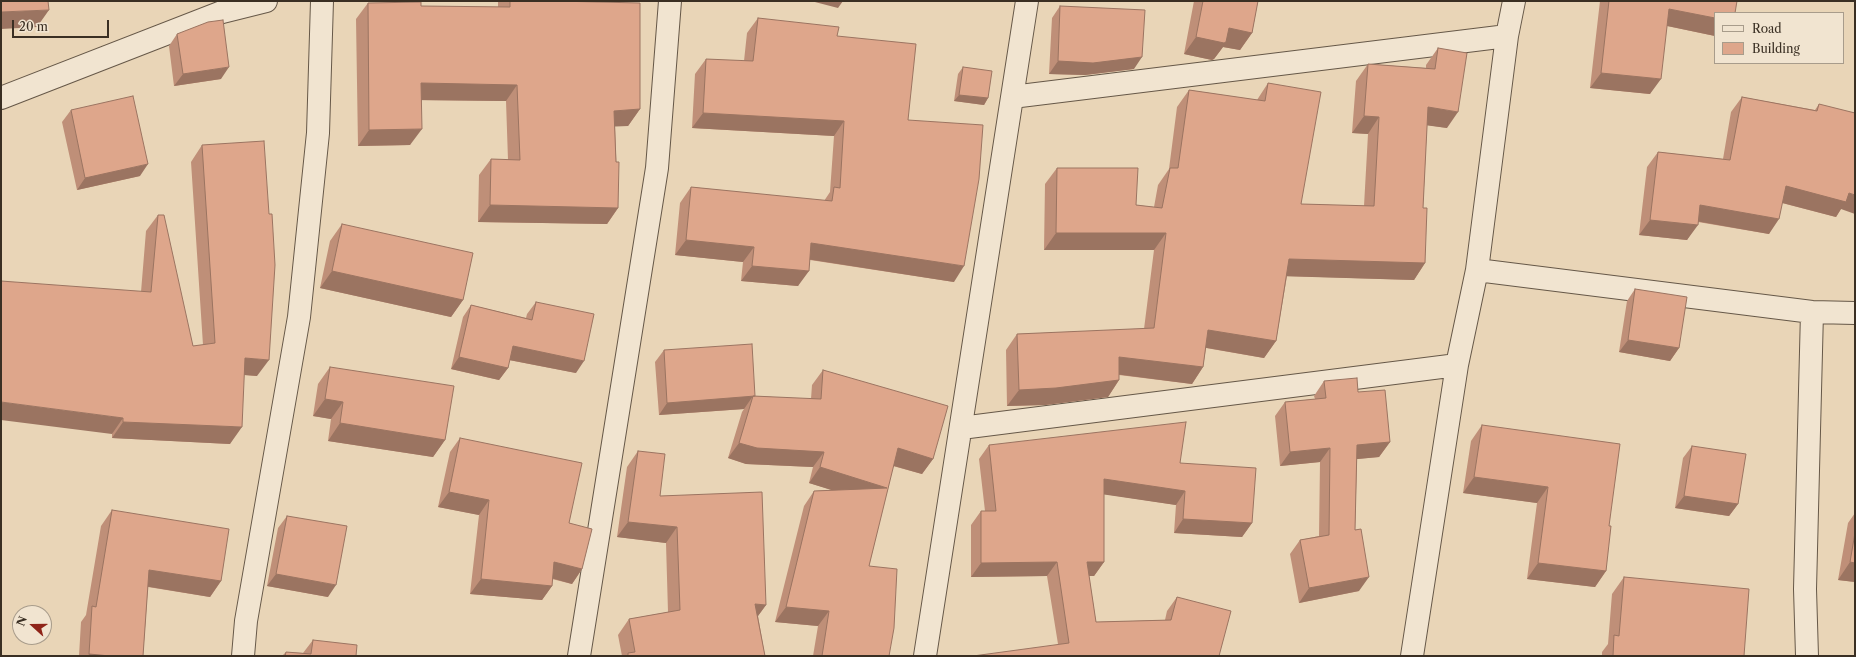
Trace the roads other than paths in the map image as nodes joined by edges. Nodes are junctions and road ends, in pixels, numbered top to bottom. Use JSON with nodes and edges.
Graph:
{"nodes":[{"id":1,"x":266,"y":1,"type":"edge"},
{"id":2,"x":322,"y":1,"type":"edge"},
{"id":3,"x":670,"y":1,"type":"edge"},
{"id":4,"x":1027,"y":1,"type":"edge"},
{"id":5,"x":1514,"y":1,"type":"edge"},
{"id":6,"x":1507,"y":36,"type":"junction"},
{"id":7,"x":1012,"y":97,"type":"junction"},
{"id":8,"x":1,"y":98,"type":"edge"},
{"id":9,"x":1477,"y":270,"type":"junction"},
{"id":10,"x":1812,"y":312,"type":"junction"},
{"id":11,"x":1855,"y":313,"type":"edge"},
{"id":12,"x":1457,"y":365,"type":"junction"},
{"id":13,"x":961,"y":428,"type":"junction"},
{"id":14,"x":243,"y":656,"type":"edge"},
{"id":15,"x":579,"y":656,"type":"edge"},
{"id":16,"x":925,"y":656,"type":"edge"},
{"id":17,"x":1412,"y":656,"type":"edge"},
{"id":18,"x":1807,"y":656,"type":"edge"}],
"edges":[{"from":1,"to":8,"type":"street"},
{"from":2,"to":14,"type":"street"},
{"from":3,"to":15,"type":"street"},
{"from":4,"to":7,"type":"street"},
{"from":5,"to":6,"type":"street"},
{"from":6,"to":7,"type":"street"},
{"from":6,"to":9,"type":"street"},
{"from":7,"to":13,"type":"street"},
{"from":9,"to":10,"type":"street"},
{"from":9,"to":12,"type":"street"},
{"from":10,"to":11,"type":"street"},
{"from":10,"to":18,"type":"street"},
{"from":12,"to":13,"type":"street"},
{"from":12,"to":17,"type":"street"},
{"from":13,"to":16,"type":"street"}]}
